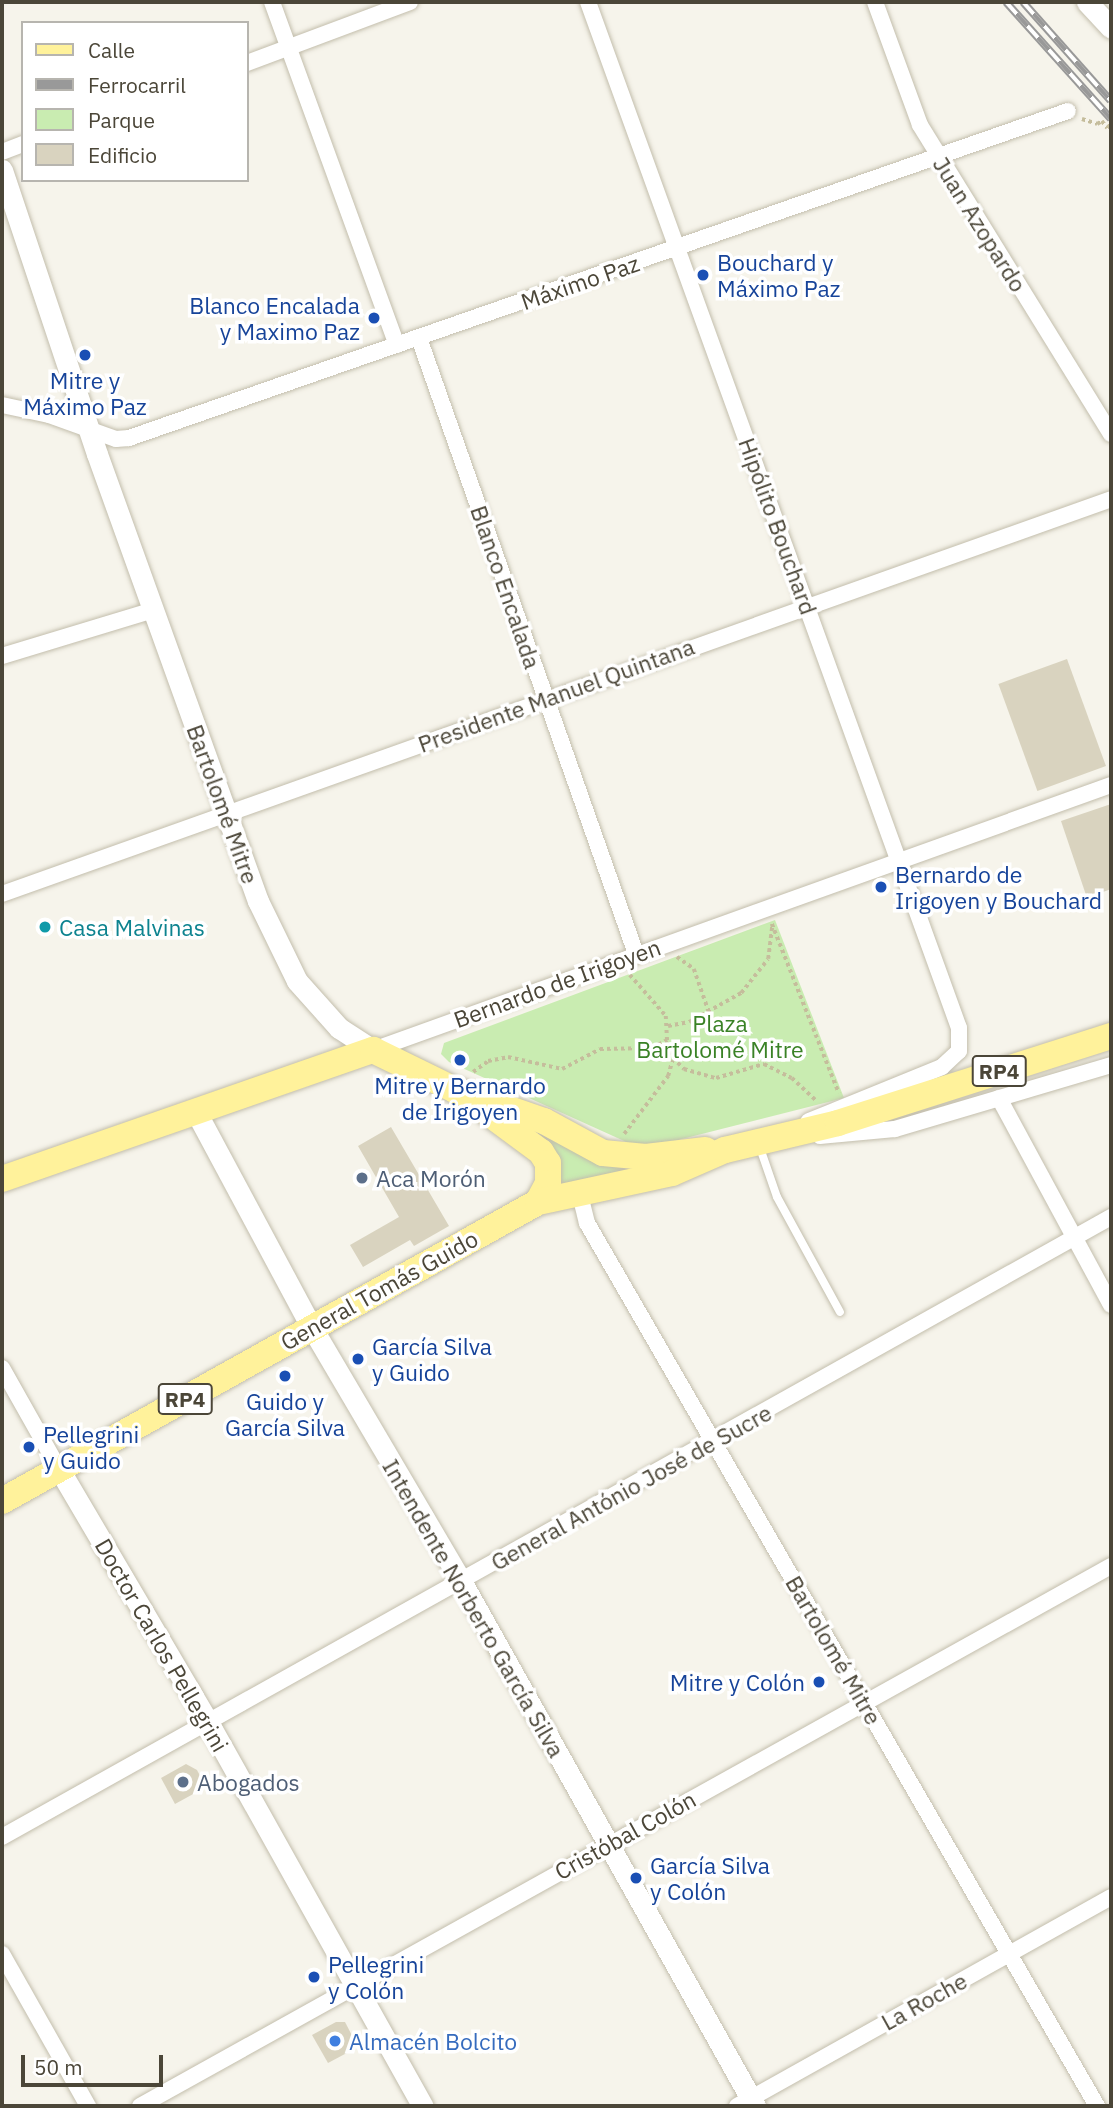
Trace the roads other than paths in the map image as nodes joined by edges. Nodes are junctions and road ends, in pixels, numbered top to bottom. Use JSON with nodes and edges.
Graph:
{"nodes":[{"id":1,"x":272,"y":2,"type":"edge"},
{"id":2,"x":410,"y":2,"type":"edge"},
{"id":3,"x":588,"y":2,"type":"edge"},
{"id":4,"x":875,"y":2,"type":"edge"},
{"id":5,"x":1087,"y":2,"type":"edge"},
{"id":6,"x":1111,"y":28,"type":"edge"},
{"id":7,"x":288,"y":48,"type":"junction"},
{"id":8,"x":248,"y":63,"type":"edge"},
{"id":9,"x":1068,"y":111,"type":"road end"},
{"id":10,"x":21,"y":145,"type":"edge"},
{"id":11,"x":2,"y":152,"type":"edge"},
{"id":12,"x":938,"y":156,"type":"junction"},
{"id":13,"x":2,"y":170,"type":"edge"},
{"id":14,"x":10,"y":216,"type":"edge"},
{"id":15,"x":678,"y":247,"type":"junction"},
{"id":16,"x":419,"y":338,"type":"junction"},
{"id":17,"x":397,"y":345,"type":"junction"},
{"id":18,"x":2,"y":405,"type":"edge"},
{"id":19,"x":90,"y":430,"type":"junction"},
{"id":20,"x":1111,"y":434,"type":"edge"},
{"id":21,"x":1111,"y":499,"type":"edge"},
{"id":22,"x":807,"y":607,"type":"junction"},
{"id":23,"x":153,"y":610,"type":"junction"},
{"id":24,"x":2,"y":656,"type":"edge"},
{"id":25,"x":545,"y":697,"type":"junction"},
{"id":26,"x":1111,"y":785,"type":"edge"},
{"id":27,"x":228,"y":814,"type":"junction"},
{"id":28,"x":900,"y":861,"type":"junction"},
{"id":29,"x":2,"y":894,"type":"edge"},
{"id":30,"x":636,"y":954,"type":"junction"},
{"id":31,"x":1111,"y":1036,"type":"edge"},
{"id":32,"x":373,"y":1050,"type":"junction"},
{"id":33,"x":959,"y":1051,"type":"joint"},
{"id":34,"x":1111,"y":1065,"type":"edge"},
{"id":35,"x":455,"y":1090,"type":"junction"},
{"id":36,"x":999,"y":1098,"type":"junction"},
{"id":37,"x":195,"y":1110,"type":"junction"},
{"id":38,"x":769,"y":1140,"type":"junction"},
{"id":39,"x":725,"y":1150,"type":"junction"},
{"id":40,"x":2,"y":1179,"type":"edge"},
{"id":41,"x":579,"y":1191,"type":"junction"},
{"id":42,"x":538,"y":1202,"type":"junction"},
{"id":43,"x":1111,"y":1217,"type":"edge"},
{"id":44,"x":1074,"y":1238,"type":"junction"},
{"id":45,"x":1111,"y":1305,"type":"edge"},
{"id":46,"x":841,"y":1312,"type":"dead end"},
{"id":47,"x":312,"y":1328,"type":"junction"},
{"id":48,"x":2,"y":1368,"type":"edge"},
{"id":49,"x":714,"y":1441,"type":"junction"},
{"id":50,"x":59,"y":1469,"type":"junction"},
{"id":51,"x":2,"y":1501,"type":"edge"},
{"id":52,"x":1111,"y":1566,"type":"edge"},
{"id":53,"x":461,"y":1581,"type":"junction"},
{"id":54,"x":864,"y":1702,"type":"junction"},
{"id":55,"x":208,"y":1722,"type":"junction"},
{"id":56,"x":2,"y":1837,"type":"edge"},
{"id":57,"x":607,"y":1846,"type":"junction"},
{"id":58,"x":1111,"y":1897,"type":"edge"},
{"id":59,"x":2,"y":1954,"type":"edge"},
{"id":60,"x":1008,"y":1954,"type":"junction"},
{"id":61,"x":356,"y":1986,"type":"junction"},
{"id":62,"x":747,"y":2104,"type":"edge"},
{"id":63,"x":88,"y":2106,"type":"edge"},
{"id":64,"x":140,"y":2106,"type":"edge"},
{"id":65,"x":423,"y":2106,"type":"edge"},
{"id":66,"x":1097,"y":2106,"type":"edge"}],
"edges":[{"from":1,"to":7,"type":"street"},
{"from":2,"to":7,"type":"street"},
{"from":3,"to":15,"type":"street","name":"Hipólito Bouchard"},
{"from":4,"to":12,"type":"street","name":"Juan Azopardo"},
{"from":5,"to":6,"type":"street"},
{"from":7,"to":8,"type":"street"},
{"from":7,"to":17,"type":"street"},
{"from":9,"to":12,"type":"street","name":"Máximo Paz"},
{"from":10,"to":11,"type":"street"},
{"from":12,"to":15,"type":"street","name":"Máximo Paz"},
{"from":12,"to":20,"type":"street","name":"Juan Azopardo"},
{"from":13,"to":14,"type":"street","name":"Bartolomé Mitre"},
{"from":14,"to":19,"type":"street","name":"Bartolomé Mitre"},
{"from":15,"to":16,"type":"street","name":"Máximo Paz"},
{"from":15,"to":22,"type":"street","name":"Hipólito Bouchard"},
{"from":16,"to":17,"type":"street","name":"Máximo Paz"},
{"from":16,"to":25,"type":"street","name":"Blanco Encalada"},
{"from":17,"to":19,"type":"street","name":"Máximo Paz"},
{"from":18,"to":19,"type":"street","name":"Máximo Paz"},
{"from":19,"to":23,"type":"street","name":"Bartolomé Mitre"},
{"from":21,"to":22,"type":"street","name":"Presidente Manuel Quintana"},
{"from":22,"to":25,"type":"street","name":"Presidente Manuel Quintana"},
{"from":22,"to":28,"type":"street","name":"Hipólito Bouchard"},
{"from":23,"to":24,"type":"street"},
{"from":23,"to":27,"type":"street","name":"Bartolomé Mitre"},
{"from":25,"to":27,"type":"street","name":"Presidente Manuel Quintana"},
{"from":25,"to":30,"type":"street","name":"Blanco Encalada"},
{"from":26,"to":28,"type":"street","name":"Bernardo de Irigoyen"},
{"from":27,"to":29,"type":"street","name":"Presidente Manuel Quintana"},
{"from":27,"to":32,"type":"street","name":"Bartolomé Mitre"},
{"from":28,"to":30,"type":"street","name":"Bernardo de Irigoyen"},
{"from":28,"to":33,"type":"street","name":"Hipólito Bouchard"},
{"from":30,"to":32,"type":"street","name":"Bernardo de Irigoyen"},
{"from":31,"to":38,"type":"main road","name":"General Tomás Guido","number":"RP4"},
{"from":32,"to":35,"type":"main road","name":"Bartolomé Mitre","number":"RP4"},
{"from":32,"to":37,"type":"main road","name":"Bernardo de Irigoyen"},
{"from":33,"to":38,"type":"street","name":"General Tomás Guido"},
{"from":34,"to":36,"type":"street","name":"General Tomás Guido"},
{"from":35,"to":39,"type":"main road","name":"Bartolomé Mitre","number":"RP4"},
{"from":35,"to":42,"type":"main road"},
{"from":36,"to":38,"type":"street","name":"General Tomás Guido"},
{"from":36,"to":44,"type":"street"},
{"from":37,"to":40,"type":"main road","name":"Bernardo de Irigoyen"},
{"from":37,"to":47,"type":"street","name":"Intendente Norberto García Silva"},
{"from":38,"to":39,"type":"main road","name":"General Tomás Guido","number":"RP4"},
{"from":38,"to":46,"type":"lane"},
{"from":39,"to":41,"type":"main road","name":"General Tomás Guido","number":"RP4"},
{"from":41,"to":42,"type":"main road","name":"General Tomás Guido","number":"RP4"},
{"from":41,"to":49,"type":"street","name":"Bartolomé Mitre"},
{"from":42,"to":47,"type":"main road","name":"General Tomás Guido","number":"RP4"},
{"from":43,"to":44,"type":"street","name":"General António José de Sucre"},
{"from":44,"to":45,"type":"street"},
{"from":44,"to":49,"type":"street","name":"General António José de Sucre"},
{"from":47,"to":50,"type":"main road","name":"General Tomás Guido","number":"RP4"},
{"from":47,"to":53,"type":"street","name":"Intendente Norberto García Silva"},
{"from":48,"to":50,"type":"street","name":"Doctor Carlos Pellegrini"},
{"from":49,"to":53,"type":"street","name":"General António José de Sucre"},
{"from":49,"to":54,"type":"street","name":"Bartolomé Mitre"},
{"from":50,"to":51,"type":"main road","name":"General Tomás Guido","number":"RP4"},
{"from":50,"to":55,"type":"street","name":"Doctor Carlos Pellegrini"},
{"from":52,"to":54,"type":"street","name":"Cristóbal Colón"},
{"from":53,"to":55,"type":"street","name":"General António José de Sucre"},
{"from":53,"to":57,"type":"street","name":"Intendente Norberto García Silva"},
{"from":54,"to":57,"type":"street","name":"Cristóbal Colón"},
{"from":54,"to":60,"type":"street","name":"Bartolomé Mitre"},
{"from":55,"to":56,"type":"street","name":"General António José de Sucre"},
{"from":55,"to":61,"type":"street","name":"Doctor Carlos Pellegrini"},
{"from":57,"to":61,"type":"street","name":"Cristóbal Colón"},
{"from":57,"to":62,"type":"street","name":"Intendente Norberto García Silva"},
{"from":58,"to":60,"type":"street","name":"La Roche"},
{"from":59,"to":63,"type":"street"},
{"from":60,"to":62,"type":"street","name":"La Roche"},
{"from":60,"to":66,"type":"street","name":"Bartolomé Mitre"},
{"from":61,"to":64,"type":"street","name":"Cristóbal Colón"},
{"from":61,"to":65,"type":"street","name":"Doctor Carlos Pellegrini"}]}
